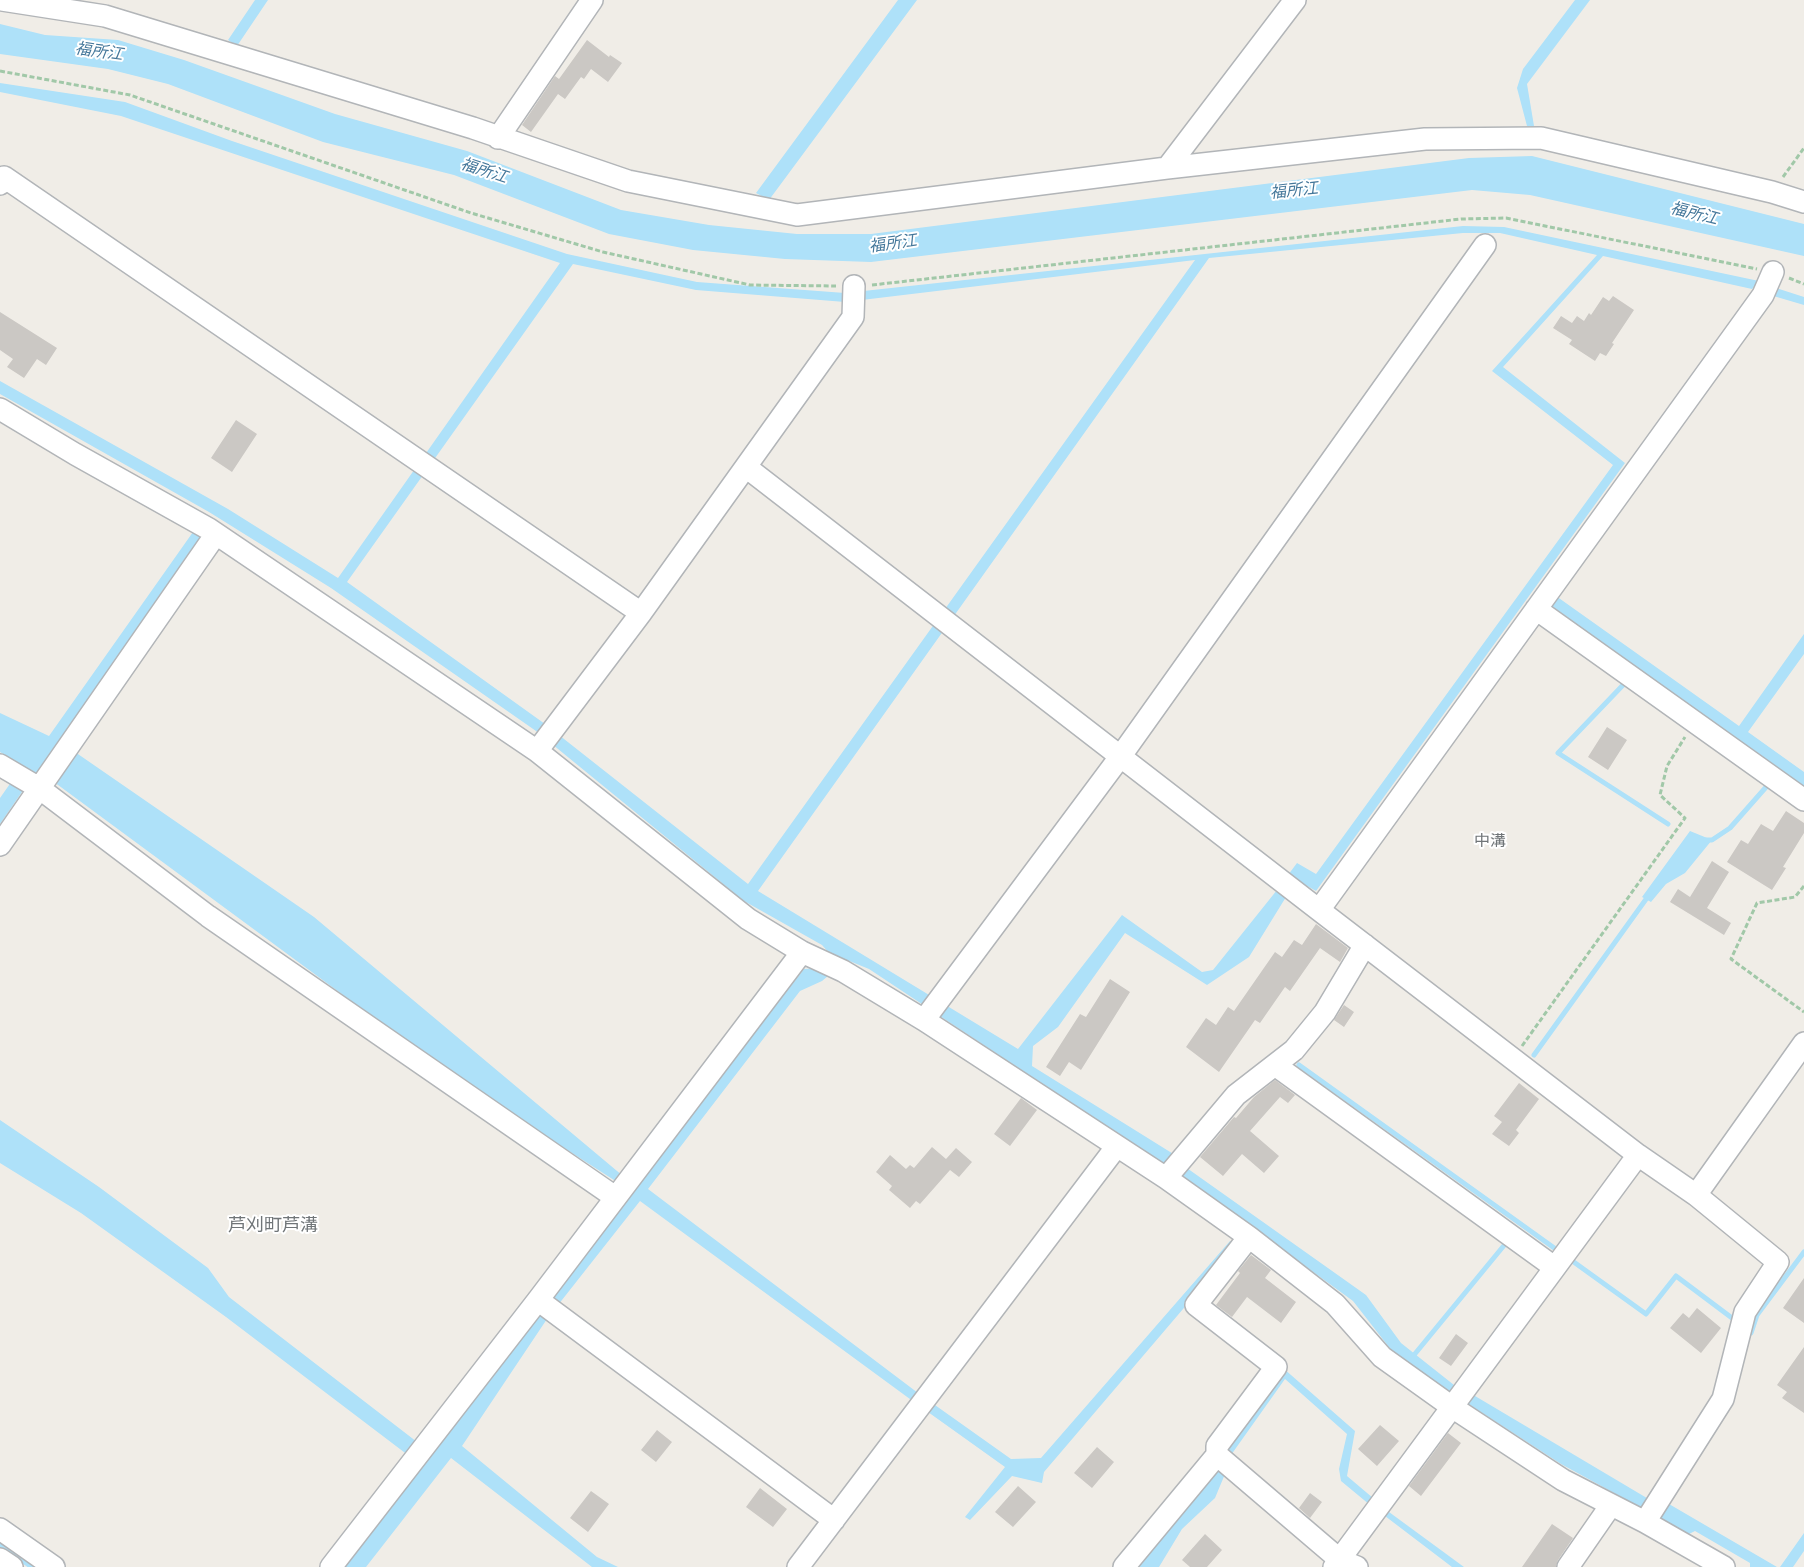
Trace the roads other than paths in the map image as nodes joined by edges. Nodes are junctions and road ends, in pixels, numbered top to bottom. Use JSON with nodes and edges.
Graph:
{"nodes":[{"id":1,"x":2,"y":0,"type":"edge"},
{"id":2,"x":592,"y":0,"type":"edge"},
{"id":3,"x":1295,"y":0,"type":"edge"},
{"id":4,"x":498,"y":138,"type":"junction"},
{"id":5,"x":1167,"y":168,"type":"junction"},
{"id":6,"x":0,"y":184,"type":"edge"},
{"id":7,"x":1804,"y":202,"type":"edge"},
{"id":8,"x":1485,"y":245,"type":"dead end"},
{"id":9,"x":1773,"y":272,"type":"dead end"},
{"id":10,"x":854,"y":286,"type":"dead end"},
{"id":11,"x":0,"y":409,"type":"edge"},
{"id":12,"x":746,"y":467,"type":"junction"},
{"id":13,"x":216,"y":534,"type":"junction"},
{"id":14,"x":1536,"y":609,"type":"junction"},
{"id":15,"x":641,"y":613,"type":"junction"},
{"id":16,"x":537,"y":751,"type":"junction"},
{"id":17,"x":1120,"y":757,"type":"junction"},
{"id":18,"x":0,"y":765,"type":"edge"},
{"id":19,"x":43,"y":782,"type":"junction"},
{"id":20,"x":1804,"y":800,"type":"edge"},
{"id":21,"x":0,"y":845,"type":"edge"},
{"id":22,"x":1319,"y":910,"type":"junction"},
{"id":23,"x":1366,"y":945,"type":"junction"},
{"id":24,"x":811,"y":956,"type":"junction"},
{"id":25,"x":924,"y":1020,"type":"junction"},
{"id":26,"x":1804,"y":1043,"type":"edge"},
{"id":27,"x":1275,"y":1065,"type":"junction"},
{"id":28,"x":1117,"y":1146,"type":"junction"},
{"id":29,"x":1638,"y":1154,"type":"junction"},
{"id":30,"x":1166,"y":1178,"type":"junction"},
{"id":31,"x":622,"y":1188,"type":"junction"},
{"id":32,"x":1696,"y":1195,"type":"junction"},
{"id":33,"x":1249,"y":1237,"type":"junction"},
{"id":34,"x":1554,"y":1267,"type":"junction"},
{"id":35,"x":538,"y":1300,"type":"junction"},
{"id":36,"x":1452,"y":1407,"type":"junction"},
{"id":37,"x":1217,"y":1455,"type":"junction"},
{"id":38,"x":1612,"y":1505,"type":"junction"},
{"id":39,"x":834,"y":1520,"type":"junction"},
{"id":40,"x":1645,"y":1522,"type":"junction"},
{"id":41,"x":0,"y":1529,"type":"edge"},
{"id":42,"x":0,"y":1559,"type":"edge"},
{"id":43,"x":803,"y":1565,"type":"edge"},
{"id":44,"x":1344,"y":1565,"type":"edge"},
{"id":45,"x":12,"y":1567,"type":"edge"},
{"id":46,"x":54,"y":1567,"type":"edge"},
{"id":47,"x":331,"y":1567,"type":"edge"},
{"id":48,"x":1124,"y":1567,"type":"edge"},
{"id":49,"x":1568,"y":1567,"type":"edge"},
{"id":50,"x":1724,"y":1567,"type":"edge"}],
"edges":[{"from":1,"to":4,"type":"street"},
{"from":2,"to":4,"type":"street"},
{"from":3,"to":5,"type":"street"},
{"from":4,"to":5,"type":"street"},
{"from":5,"to":7,"type":"street"},
{"from":6,"to":15,"type":"street"},
{"from":8,"to":17,"type":"street"},
{"from":9,"to":14,"type":"street"},
{"from":10,"to":12,"type":"street"},
{"from":11,"to":13,"type":"street"},
{"from":12,"to":15,"type":"street"},
{"from":12,"to":17,"type":"street"},
{"from":13,"to":16,"type":"street"},
{"from":13,"to":19,"type":"street"},
{"from":14,"to":20,"type":"street"},
{"from":14,"to":22,"type":"street"},
{"from":15,"to":16,"type":"street"},
{"from":16,"to":24,"type":"street"},
{"from":17,"to":22,"type":"street"},
{"from":17,"to":25,"type":"street"},
{"from":18,"to":19,"type":"street"},
{"from":19,"to":21,"type":"street"},
{"from":19,"to":31,"type":"street"},
{"from":22,"to":23,"type":"street"},
{"from":23,"to":27,"type":"street"},
{"from":23,"to":29,"type":"street"},
{"from":24,"to":25,"type":"street"},
{"from":24,"to":31,"type":"street"},
{"from":25,"to":28,"type":"street"},
{"from":26,"to":32,"type":"street"},
{"from":27,"to":30,"type":"street"},
{"from":27,"to":34,"type":"street"},
{"from":28,"to":30,"type":"street"},
{"from":28,"to":39,"type":"street"},
{"from":29,"to":32,"type":"street"},
{"from":29,"to":34,"type":"street"},
{"from":30,"to":33,"type":"street"},
{"from":31,"to":35,"type":"street"},
{"from":32,"to":40,"type":"street"},
{"from":33,"to":36,"type":"street"},
{"from":33,"to":37,"type":"street"},
{"from":34,"to":36,"type":"street"},
{"from":35,"to":39,"type":"street"},
{"from":35,"to":47,"type":"street"},
{"from":36,"to":38,"type":"street"},
{"from":36,"to":44,"type":"street"},
{"from":37,"to":44,"type":"street"},
{"from":37,"to":48,"type":"street"},
{"from":38,"to":40,"type":"street"},
{"from":38,"to":49,"type":"street"},
{"from":39,"to":43,"type":"street"},
{"from":40,"to":50,"type":"street"},
{"from":41,"to":46,"type":"street"},
{"from":42,"to":45,"type":"street"}]}
